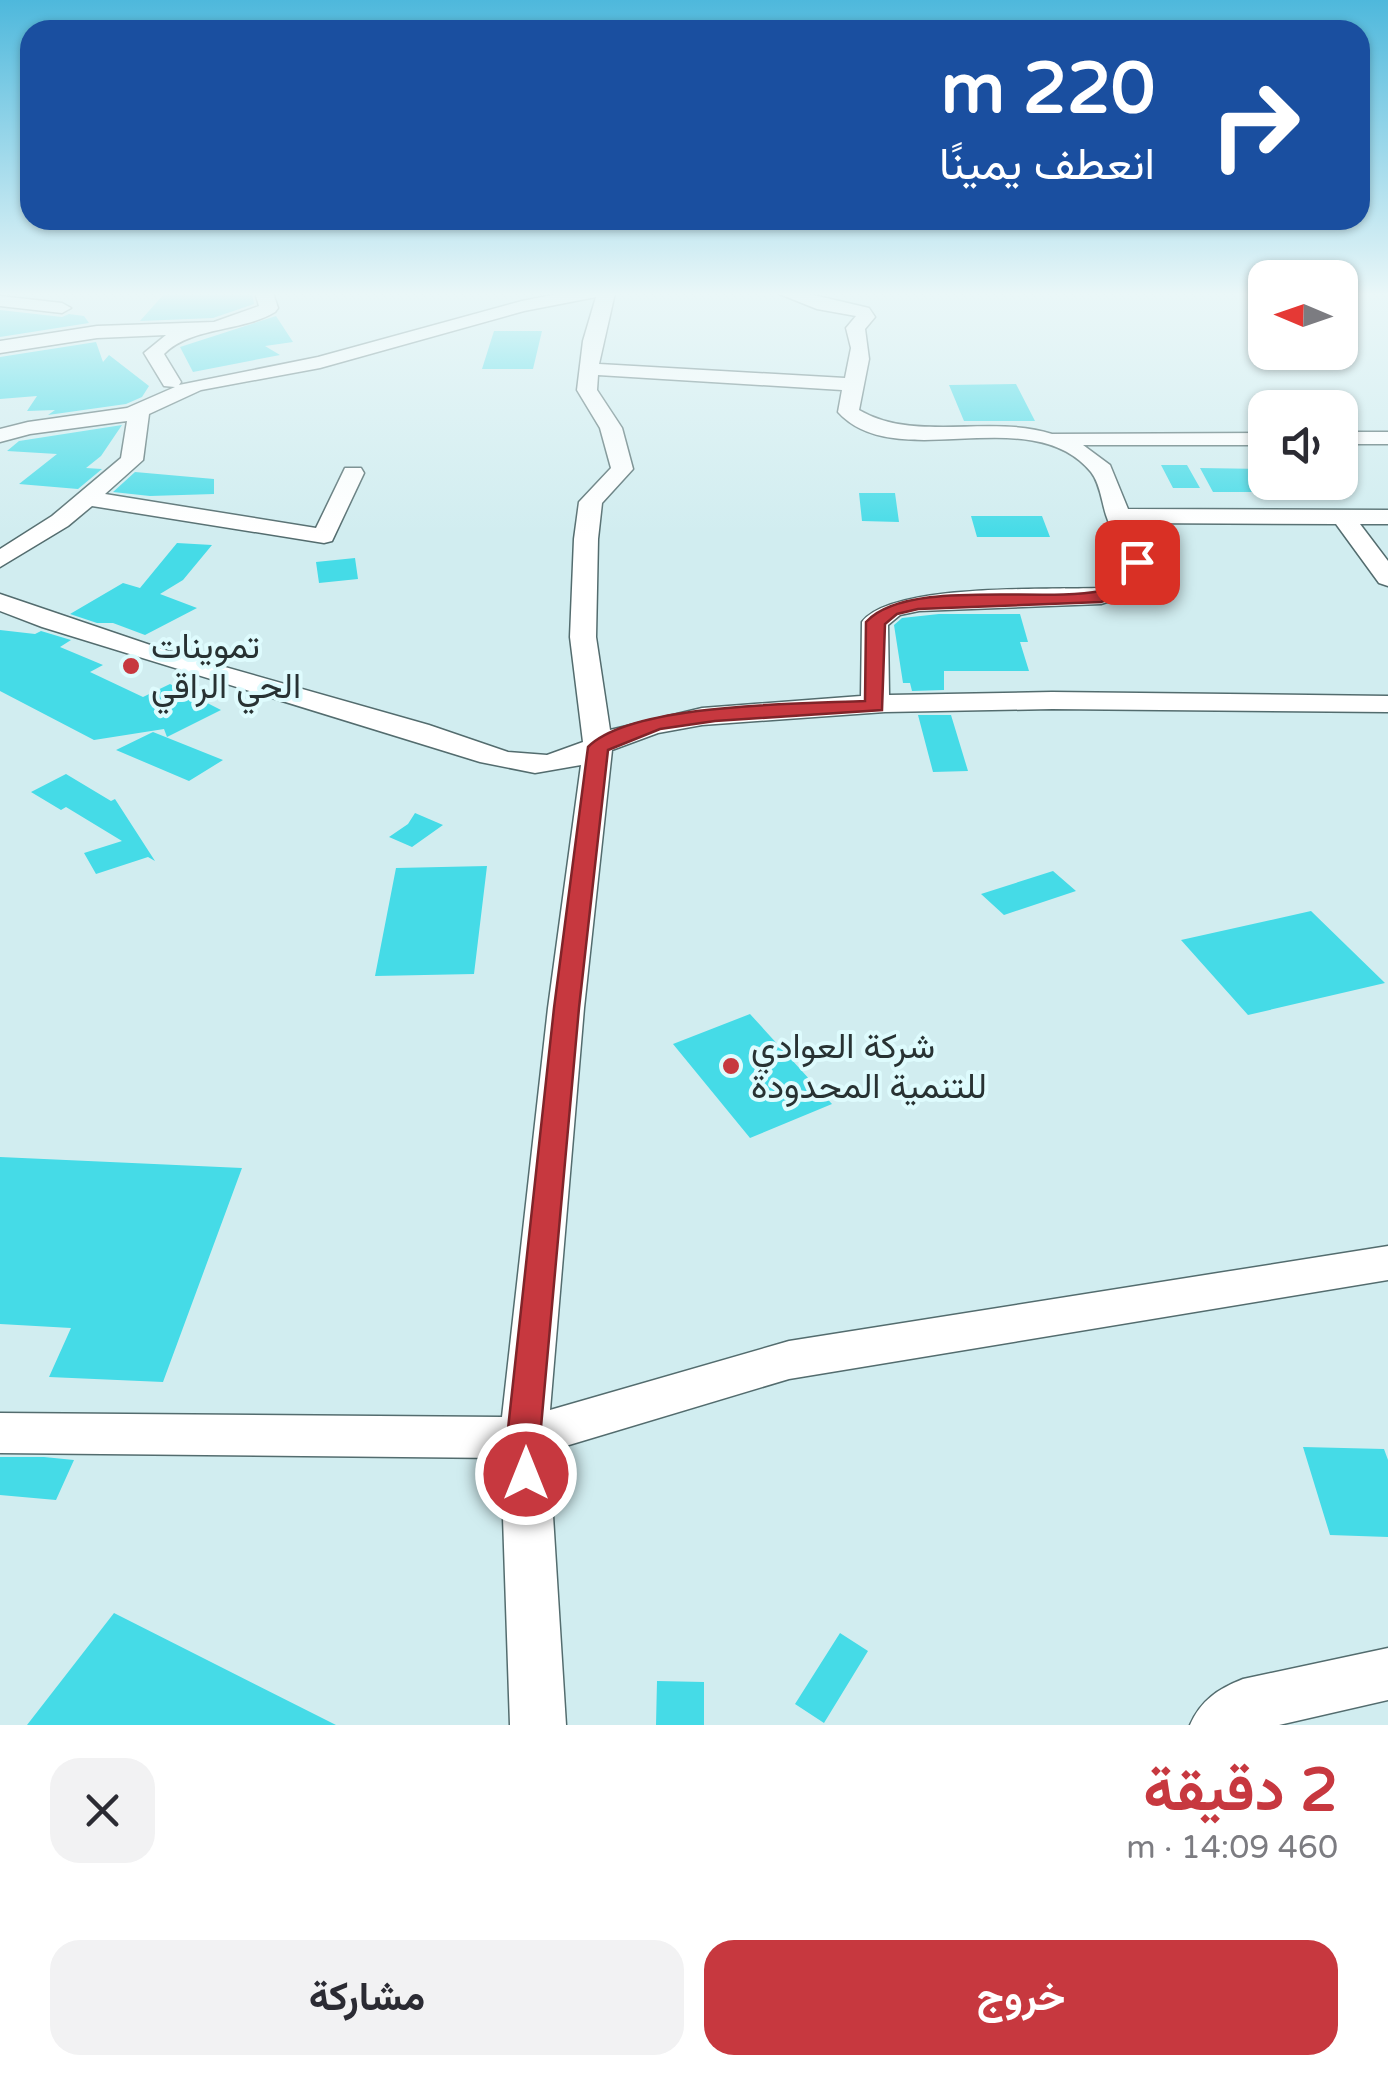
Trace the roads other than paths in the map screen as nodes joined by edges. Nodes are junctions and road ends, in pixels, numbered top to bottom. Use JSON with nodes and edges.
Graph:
{"nodes":[{"id":1,"x":166,"y":374,"type":"edge"},
{"id":2,"x":258,"y":374,"type":"edge"},
{"id":3,"x":589,"y":374,"type":"edge"},
{"id":4,"x":667,"y":374,"type":"edge"},
{"id":5,"x":855,"y":374,"type":"edge"},
{"id":6,"x":171,"y":382,"type":"dead end"},
{"id":7,"x":850,"y":384,"type":"junction"},
{"id":8,"x":139,"y":412,"type":"junction"},
{"id":9,"x":0,"y":436,"type":"edge"},
{"id":10,"x":1248,"y":438,"type":"edge"},
{"id":11,"x":1358,"y":438,"type":"edge"},
{"id":12,"x":1388,"y":438,"type":"edge"},
{"id":13,"x":1056,"y":440,"type":"junction"},
{"id":14,"x":352,"y":473,"type":"dead end"},
{"id":15,"x":86,"y":498,"type":"junction"},
{"id":16,"x":1117,"y":516,"type":"junction"},
{"id":17,"x":1388,"y":517,"type":"edge"},
{"id":18,"x":1344,"y":518,"type":"junction"},
{"id":19,"x":0,"y":560,"type":"edge"},
{"id":20,"x":1388,"y":578,"type":"edge"},
{"id":21,"x":0,"y":602,"type":"edge"},
{"id":22,"x":1388,"y":704,"type":"edge"},
{"id":23,"x":875,"y":706,"type":"junction"},
{"id":24,"x":598,"y":747,"type":"junction"},
{"id":25,"x":1388,"y":1263,"type":"edge"},
{"id":26,"x":0,"y":1433,"type":"edge"},
{"id":27,"x":524,"y":1438,"type":"junction"},
{"id":28,"x":1388,"y":1674,"type":"edge"},
{"id":29,"x":538,"y":1725,"type":"edge"},
{"id":30,"x":1218,"y":1725,"type":"edge"}],
"edges":[{"from":1,"to":6,"type":"street"},
{"from":2,"to":8,"type":"street"},
{"from":3,"to":24,"type":"street"},
{"from":4,"to":7,"type":"street"},
{"from":5,"to":7,"type":"street"},
{"from":7,"to":13,"type":"street"},
{"from":8,"to":9,"type":"street"},
{"from":8,"to":15,"type":"street"},
{"from":10,"to":13,"type":"street"},
{"from":11,"to":12,"type":"street"},
{"from":13,"to":16,"type":"street"},
{"from":14,"to":15,"type":"street"},
{"from":15,"to":19,"type":"street"},
{"from":16,"to":18,"type":"street"},
{"from":16,"to":23,"type":"street"},
{"from":17,"to":18,"type":"street"},
{"from":18,"to":20,"type":"street"},
{"from":21,"to":24,"type":"street"},
{"from":22,"to":23,"type":"street"},
{"from":23,"to":24,"type":"street"},
{"from":24,"to":27,"type":"street"},
{"from":25,"to":27,"type":"street"},
{"from":26,"to":27,"type":"street"},
{"from":27,"to":29,"type":"street"},
{"from":28,"to":30,"type":"street"}]}
